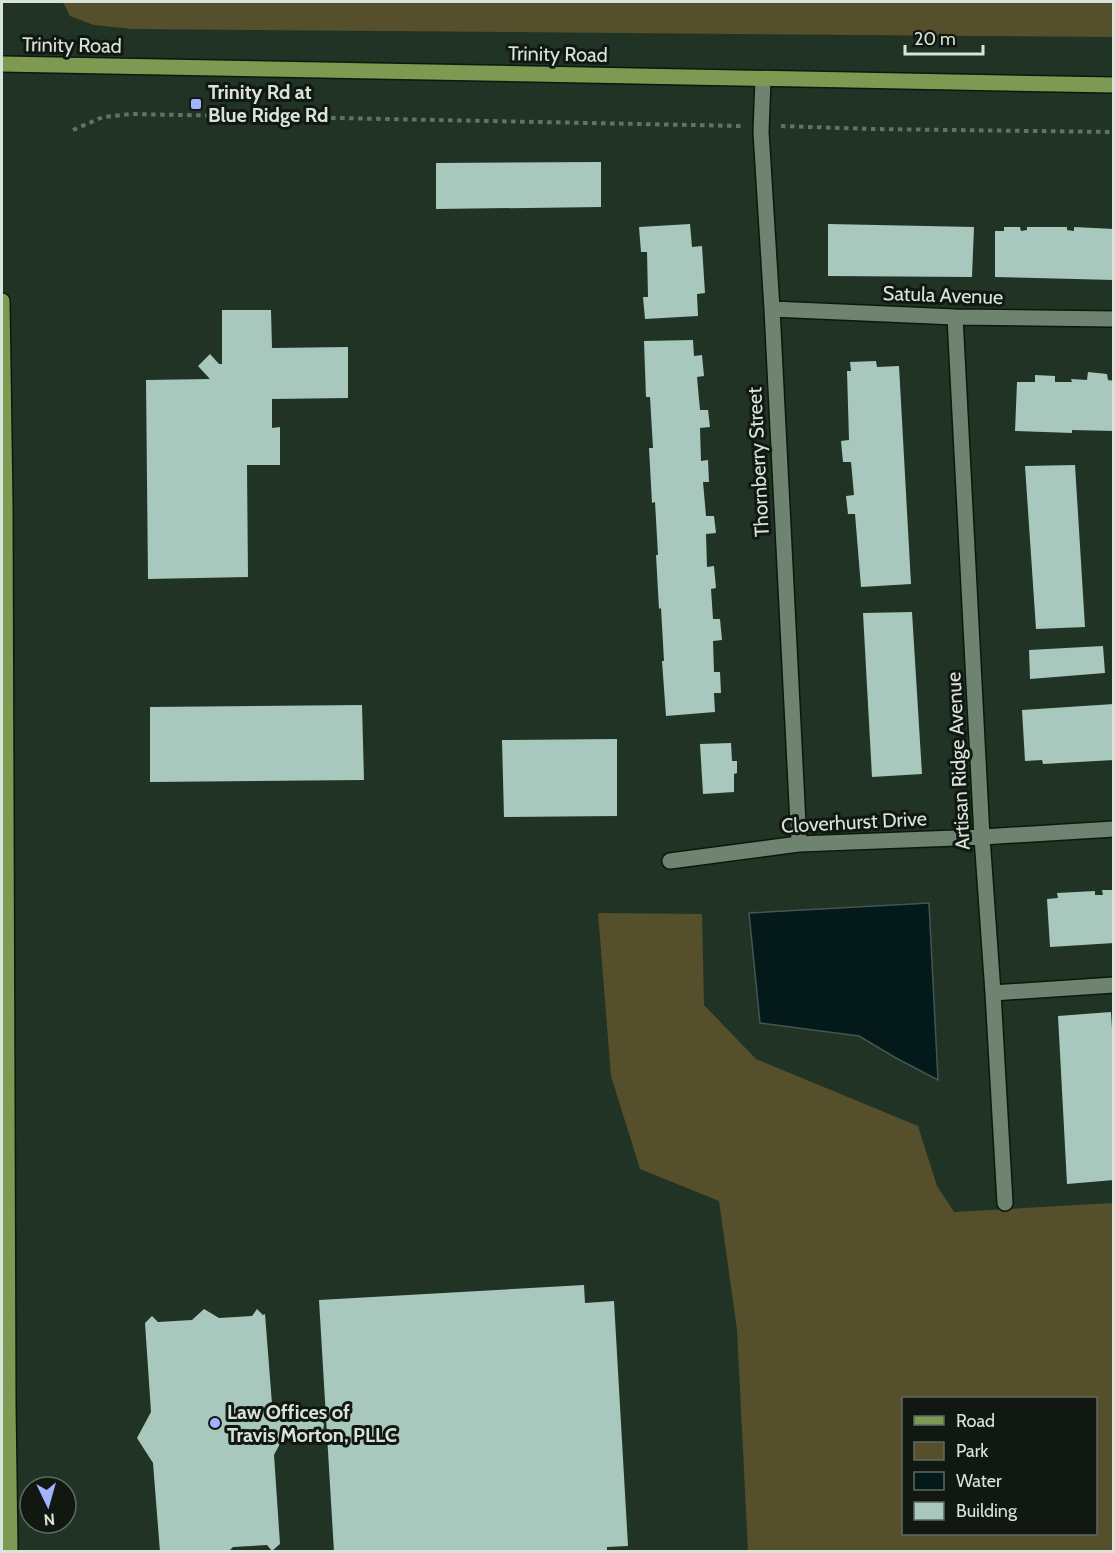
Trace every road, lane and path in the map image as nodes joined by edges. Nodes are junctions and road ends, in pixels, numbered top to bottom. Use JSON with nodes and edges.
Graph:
{"nodes":[{"id":1,"x":2,"y":64,"type":"edge"},
{"id":2,"x":763,"y":79,"type":"junction"},
{"id":3,"x":1113,"y":85,"type":"edge"},
{"id":4,"x":741,"y":126,"type":"dead end"},
{"id":5,"x":784,"y":126,"type":"dead end"},
{"id":6,"x":73,"y":130,"type":"dead end"},
{"id":7,"x":1113,"y":132,"type":"edge"},
{"id":8,"x":2,"y":301,"type":"edge"},
{"id":9,"x":771,"y":309,"type":"junction"},
{"id":10,"x":955,"y":317,"type":"junction"},
{"id":11,"x":1113,"y":319,"type":"edge"},
{"id":12,"x":1113,"y":829,"type":"edge"},
{"id":13,"x":982,"y":837,"type":"junction"},
{"id":14,"x":800,"y":843,"type":"junction"},
{"id":15,"x":670,"y":861,"type":"dead end"},
{"id":16,"x":1113,"y":985,"type":"edge"},
{"id":17,"x":993,"y":993,"type":"junction"},
{"id":18,"x":4,"y":1067,"type":"edge"},
{"id":19,"x":4,"y":1135,"type":"edge"},
{"id":20,"x":1005,"y":1203,"type":"dead end"},
{"id":21,"x":10,"y":1551,"type":"edge"}],
"edges":[{"from":1,"to":2,"type":"main road","name":"Trinity Road"},
{"from":2,"to":3,"type":"main road","name":"Trinity Road"},
{"from":2,"to":9,"type":"street","name":"Thornberry Street"},
{"from":4,"to":6,"type":"path"},
{"from":5,"to":7,"type":"path"},
{"from":8,"to":18,"type":"main road"},
{"from":9,"to":10,"type":"street","name":"Satula Avenue"},
{"from":9,"to":14,"type":"street","name":"Thornberry Street"},
{"from":10,"to":11,"type":"street","name":"Satula Avenue"},
{"from":10,"to":13,"type":"street","name":"Artisan Ridge Avenue"},
{"from":12,"to":13,"type":"street","name":"Cloverhurst Drive"},
{"from":13,"to":14,"type":"street","name":"Cloverhurst Drive"},
{"from":13,"to":17,"type":"street","name":"Artisan Ridge Avenue"},
{"from":14,"to":15,"type":"street","name":"Cloverhurst Drive"},
{"from":16,"to":17,"type":"street"},
{"from":17,"to":20,"type":"street","name":"Artisan Ridge Avenue"},
{"from":18,"to":19,"type":"main road"},
{"from":19,"to":21,"type":"main road"}]}
